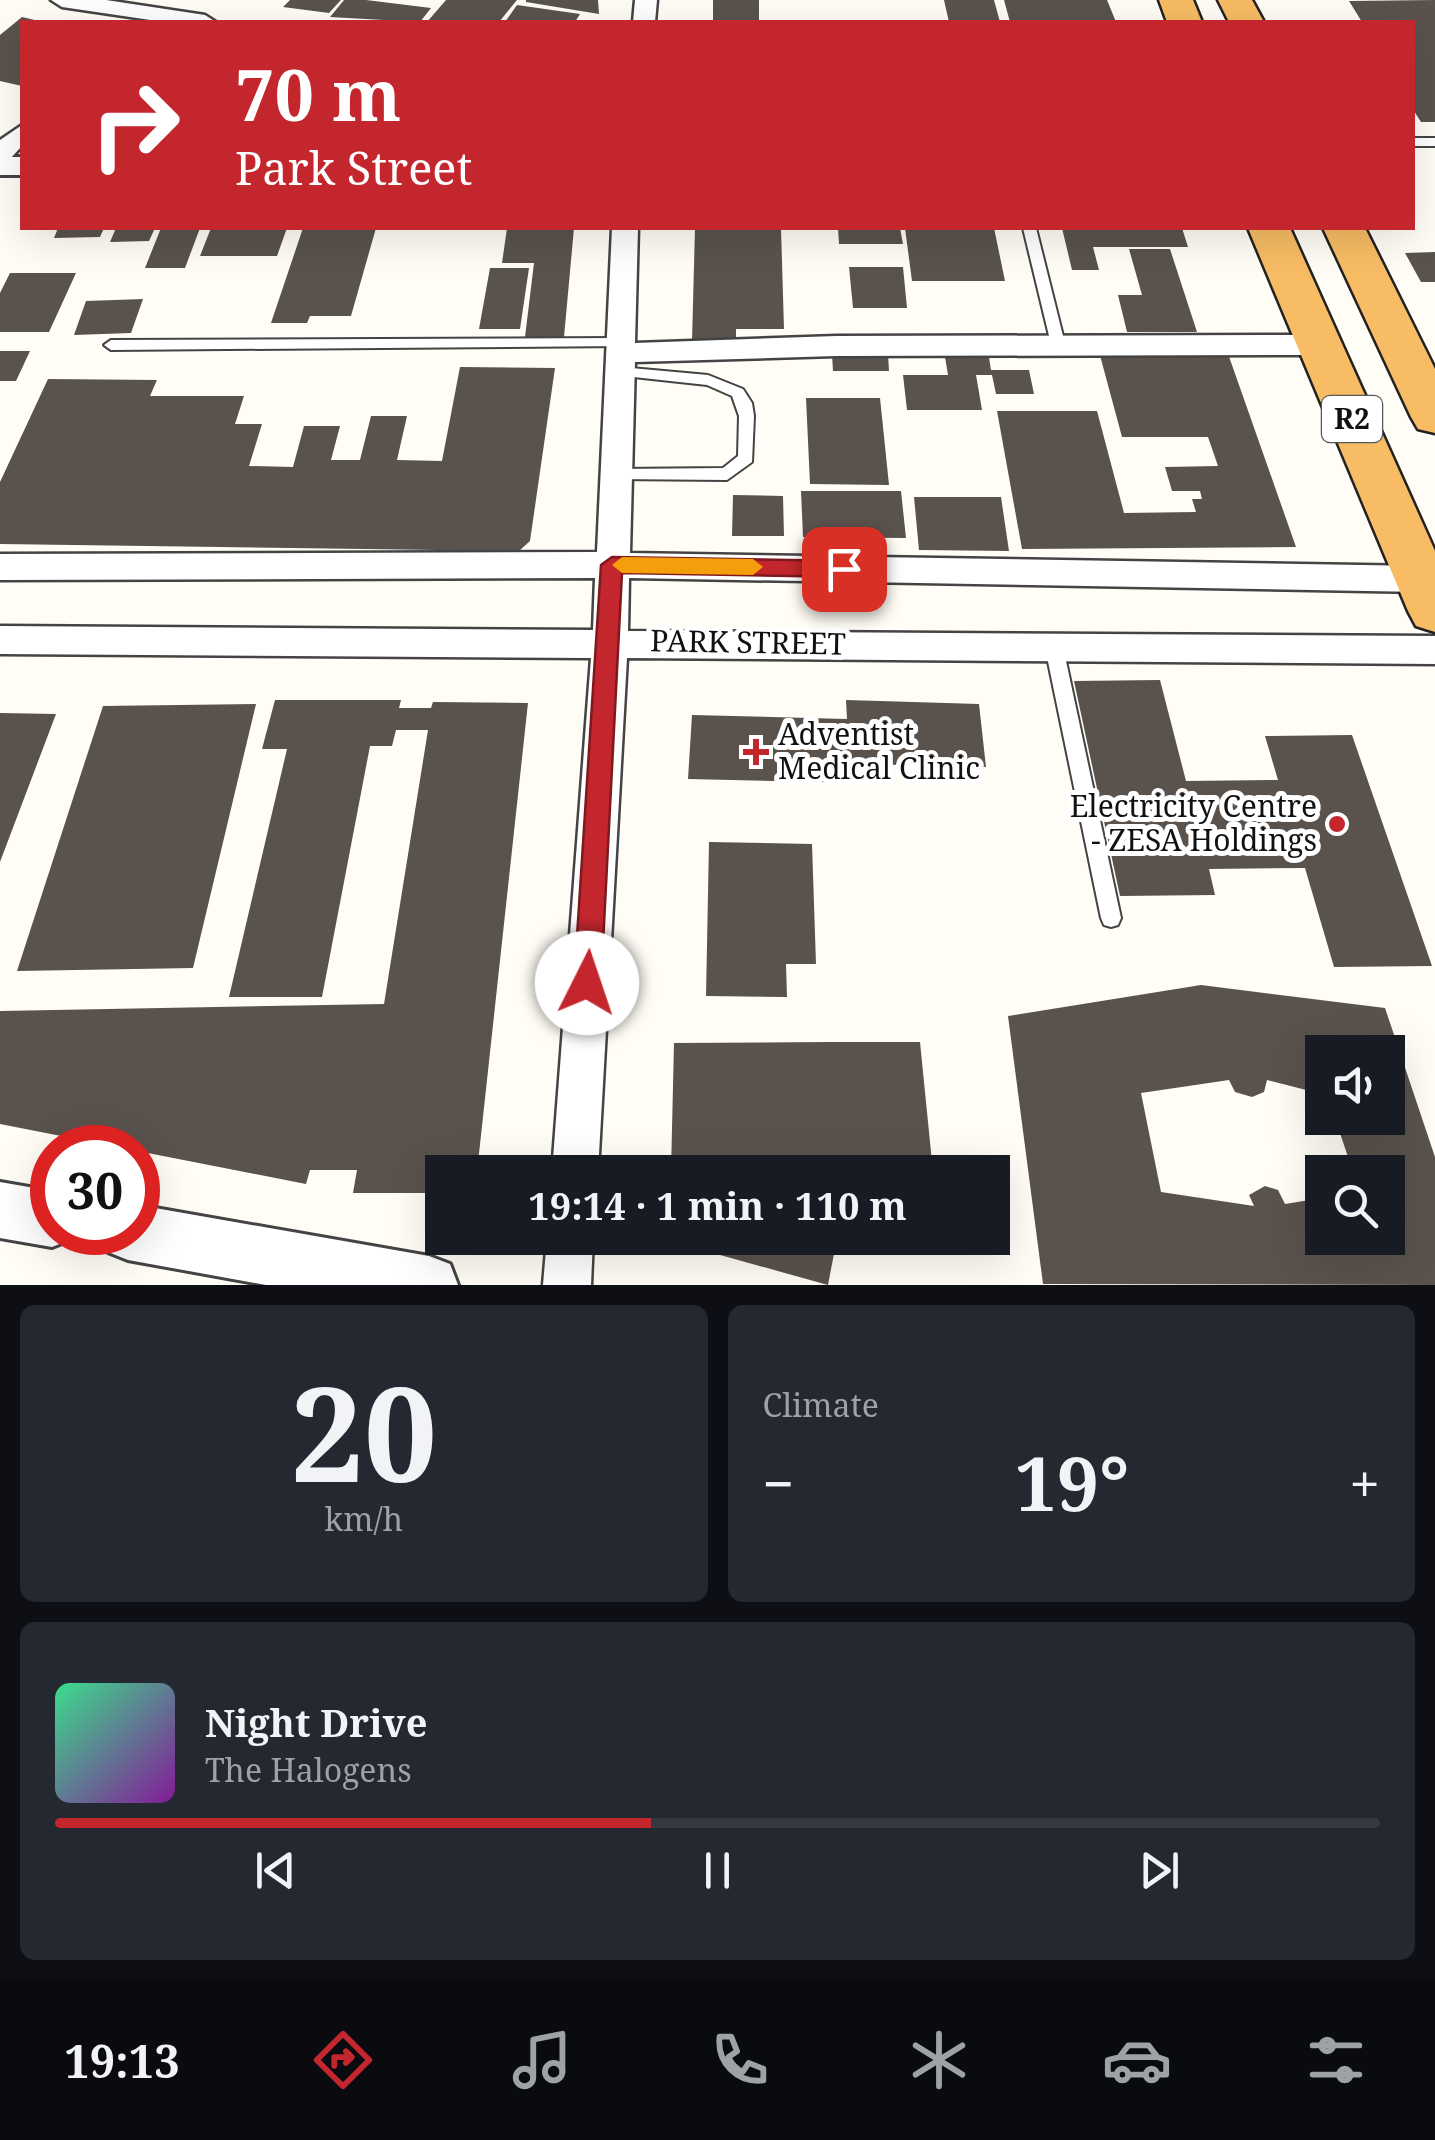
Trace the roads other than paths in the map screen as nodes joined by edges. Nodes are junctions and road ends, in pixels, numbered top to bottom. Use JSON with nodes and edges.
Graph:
{"nodes":[{"id":1,"x":62,"y":0,"type":"edge"},
{"id":2,"x":140,"y":11,"type":"edge"},
{"id":3,"x":193,"y":20,"type":"edge"},
{"id":4,"x":20,"y":134,"type":"edge"},
{"id":5,"x":0,"y":155,"type":"edge"},
{"id":6,"x":625,"y":230,"type":"edge"},
{"id":7,"x":1029,"y":230,"type":"edge"},
{"id":8,"x":1270,"y":230,"type":"edge"},
{"id":9,"x":1345,"y":230,"type":"edge"},
{"id":10,"x":1058,"y":344,"type":"junction"},
{"id":11,"x":1320,"y":344,"type":"junction"},
{"id":12,"x":111,"y":345,"type":"dead end"},
{"id":13,"x":620,"y":356,"type":"junction"},
{"id":14,"x":1435,"y":416,"type":"edge"},
{"id":15,"x":618,"y":476,"type":"junction"},
{"id":16,"x":612,"y":565,"type":"junction"},
{"id":17,"x":0,"y":567,"type":"edge"},
{"id":18,"x":1429,"y":595,"type":"edge"},
{"id":19,"x":0,"y":640,"type":"edge"},
{"id":20,"x":610,"y":641,"type":"junction"},
{"id":21,"x":1054,"y":646,"type":"junction"},
{"id":22,"x":1435,"y":650,"type":"edge"},
{"id":23,"x":1111,"y":918,"type":"dead end"},
{"id":24,"x":575,"y":1155,"type":"edge"},
{"id":25,"x":0,"y":1210,"type":"edge"},
{"id":26,"x":30,"y":1215,"type":"edge"},
{"id":27,"x":160,"y":1238,"type":"edge"},
{"id":28,"x":569,"y":1255,"type":"edge"},
{"id":29,"x":430,"y":1285,"type":"edge"},
{"id":30,"x":567,"y":1285,"type":"edge"}],
"edges":[{"from":1,"to":2,"type":"street"},
{"from":2,"to":3,"type":"street"},
{"from":4,"to":5,"type":"street"},
{"from":6,"to":13,"type":"street"},
{"from":7,"to":10,"type":"lane"},
{"from":8,"to":11,"type":"highway","number":"R2"},
{"from":9,"to":14,"type":"highway","number":"R2"},
{"from":10,"to":11,"type":"street"},
{"from":10,"to":13,"type":"street"},
{"from":11,"to":18,"type":"highway","number":"R2"},
{"from":12,"to":13,"type":"lane"},
{"from":13,"to":15,"type":"street"},
{"from":13,"to":15,"type":"lane"},
{"from":15,"to":16,"type":"street"},
{"from":16,"to":17,"type":"street"},
{"from":16,"to":18,"type":"street"},
{"from":16,"to":20,"type":"street"},
{"from":19,"to":20,"type":"street","name":"PARK STREET"},
{"from":20,"to":21,"type":"street","name":"PARK STREET"},
{"from":20,"to":24,"type":"street"},
{"from":21,"to":22,"type":"street","name":"PARK STREET"},
{"from":21,"to":23,"type":"lane"},
{"from":25,"to":26,"type":"street"},
{"from":27,"to":29,"type":"street"},
{"from":28,"to":30,"type":"street"}]}
